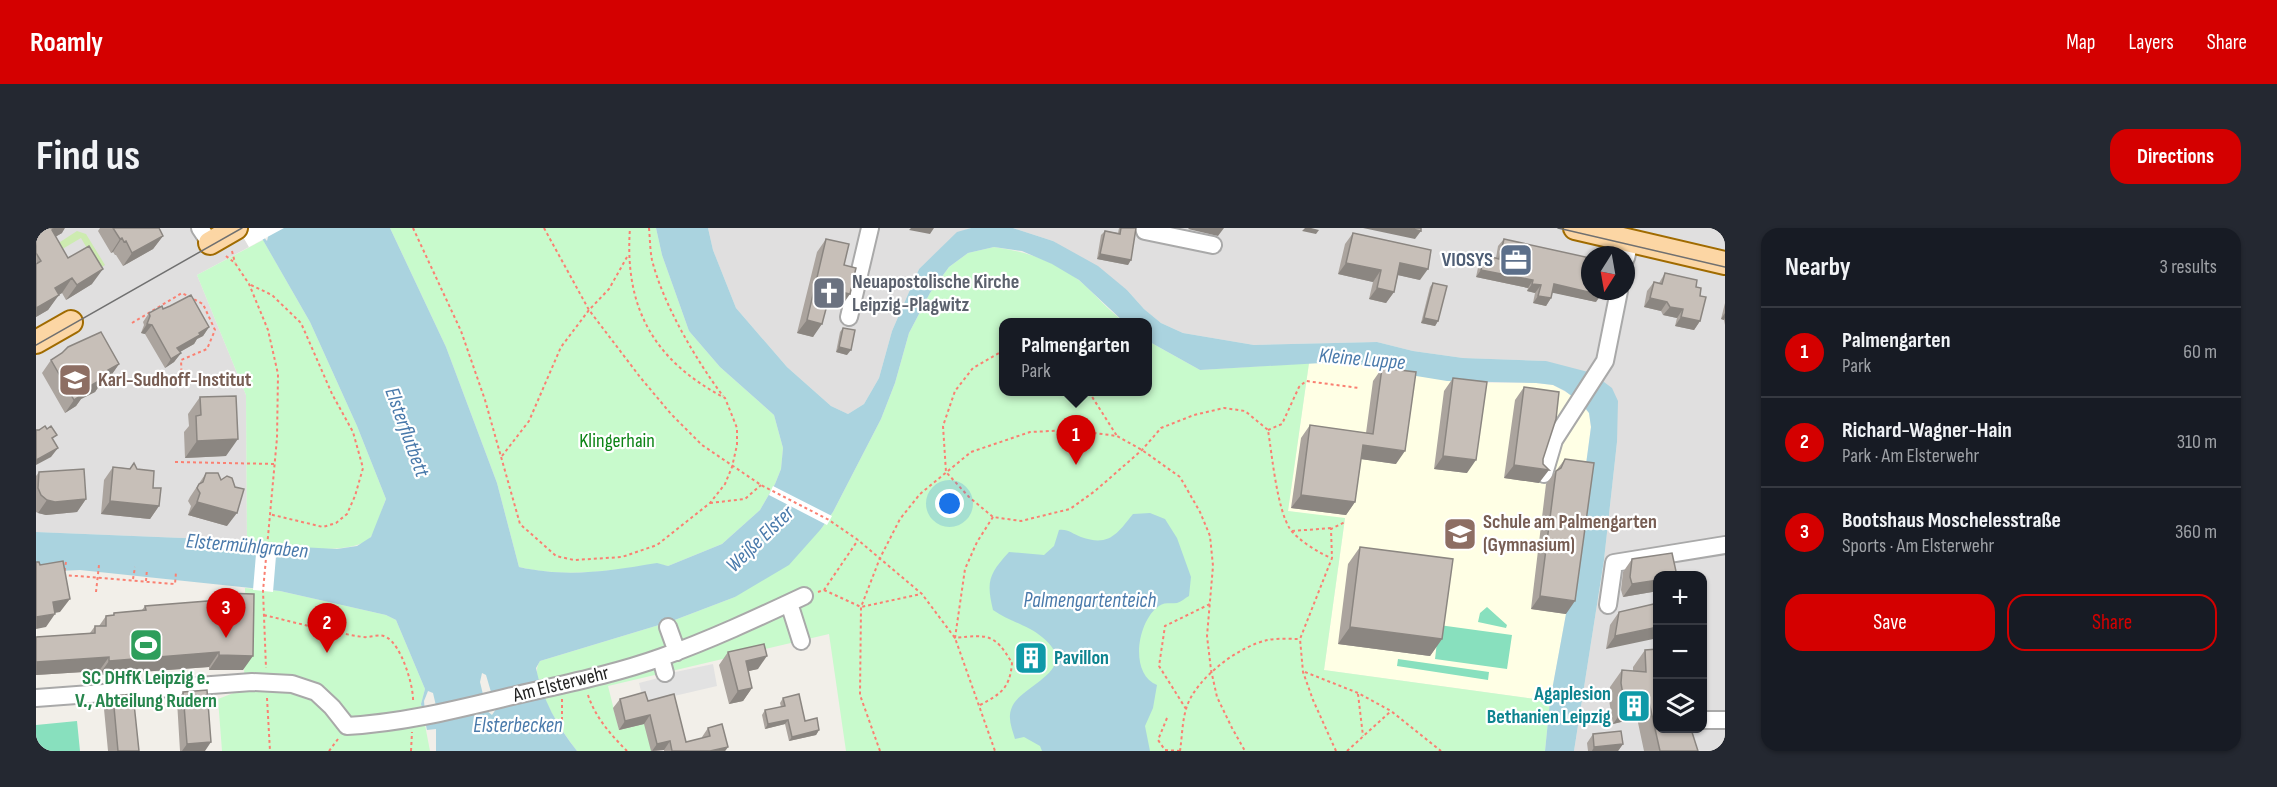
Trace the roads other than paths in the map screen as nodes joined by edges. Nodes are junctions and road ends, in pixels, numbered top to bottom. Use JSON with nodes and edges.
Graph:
{"nodes":[{"id":1,"x":236,"y":228,"type":"edge"},
{"id":2,"x":870,"y":228,"type":"edge"},
{"id":3,"x":1144,"y":228,"type":"edge"},
{"id":4,"x":1575,"y":228,"type":"edge"},
{"id":5,"x":1602,"y":231,"type":"edge"},
{"id":6,"x":205,"y":236,"type":"edge"},
{"id":7,"x":1213,"y":245,"type":"dead end"},
{"id":8,"x":1624,"y":246,"type":"edge"},
{"id":9,"x":1635,"y":250,"type":"edge"},
{"id":10,"x":1725,"y":263,"type":"edge"},
{"id":11,"x":1617,"y":300,"type":"edge"},
{"id":12,"x":849,"y":317,"type":"dead end"},
{"id":13,"x":71,"y":322,"type":"dead end"},
{"id":14,"x":36,"y":342,"type":"edge"},
{"id":15,"x":1544,"y":474,"type":"edge"},
{"id":16,"x":1725,"y":545,"type":"edge"},
{"id":17,"x":1608,"y":605,"type":"dead end"},
{"id":18,"x":668,"y":627,"type":"dead end"},
{"id":19,"x":801,"y":641,"type":"dead end"},
{"id":20,"x":668,"y":661,"type":"junction"},
{"id":21,"x":36,"y":698,"type":"edge"},
{"id":22,"x":1707,"y":720,"type":"edge"},
{"id":23,"x":1725,"y":720,"type":"edge"}],
"edges":[{"from":1,"to":6,"type":"main road"},
{"from":2,"to":12,"type":"street"},
{"from":3,"to":7,"type":"street"},
{"from":4,"to":5,"type":"main road"},
{"from":5,"to":8,"type":"main road"},
{"from":9,"to":10,"type":"main road"},
{"from":11,"to":15,"type":"street"},
{"from":13,"to":14,"type":"main road"},
{"from":16,"to":17,"type":"street"},
{"from":18,"to":20,"type":"street"},
{"from":19,"to":20,"type":"street","name":"Am Elsterwehr"},
{"from":20,"to":21,"type":"street","name":"Am Elsterwehr"},
{"from":22,"to":23,"type":"street"}]}
